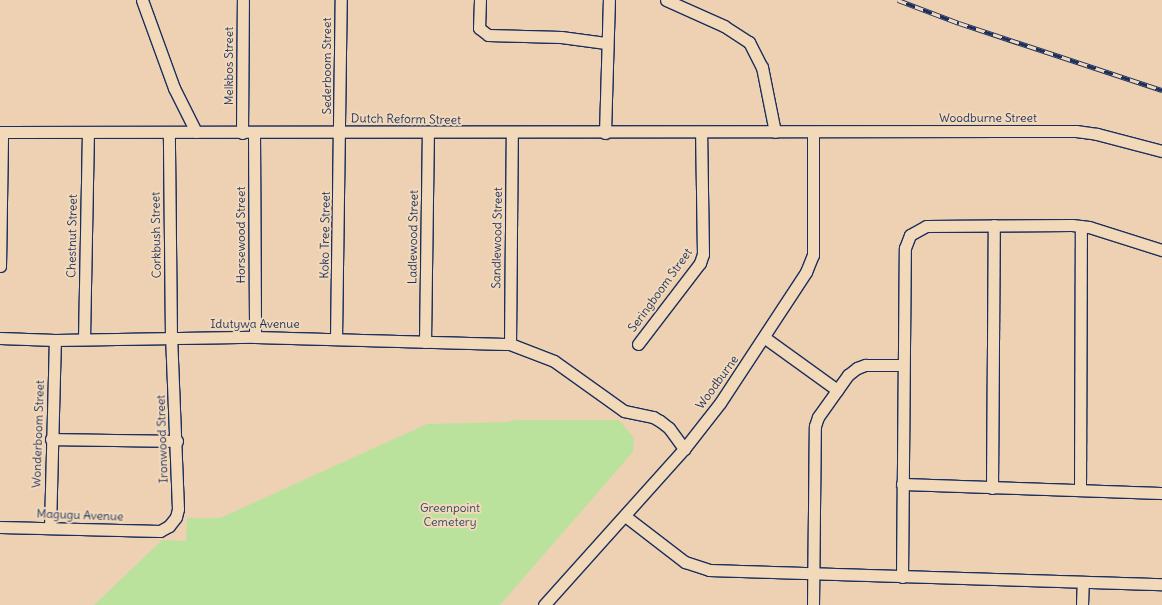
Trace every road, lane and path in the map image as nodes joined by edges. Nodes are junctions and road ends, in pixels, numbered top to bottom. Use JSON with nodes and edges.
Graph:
{"nodes":[{"id":1,"x":142,"y":0,"type":"edge"},
{"id":2,"x":243,"y":0,"type":"edge"},
{"id":3,"x":341,"y":0,"type":"edge"},
{"id":4,"x":480,"y":0,"type":"edge"},
{"id":5,"x":609,"y":0,"type":"edge"},
{"id":6,"x":666,"y":0,"type":"edge"},
{"id":7,"x":606,"y":43,"type":"junction"},
{"id":8,"x":1,"y":132,"type":"edge"},
{"id":9,"x":169,"y":132,"type":"junction"},
{"id":10,"x":196,"y":132,"type":"junction"},
{"id":11,"x":254,"y":132,"type":"junction"},
{"id":12,"x":341,"y":132,"type":"junction"},
{"id":13,"x":701,"y":132,"type":"junction"},
{"id":14,"x":775,"y":132,"type":"junction"},
{"id":15,"x":812,"y":132,"type":"junction"},
{"id":16,"x":88,"y":133,"type":"junction"},
{"id":17,"x":242,"y":133,"type":"junction"},
{"id":18,"x":428,"y":133,"type":"junction"},
{"id":19,"x":512,"y":133,"type":"junction"},
{"id":20,"x":605,"y":133,"type":"junction"},
{"id":21,"x":1162,"y":151,"type":"edge"},
{"id":22,"x":994,"y":225,"type":"junction"},
{"id":23,"x":1081,"y":226,"type":"junction"},
{"id":24,"x":1162,"y":250,"type":"edge"},
{"id":25,"x":0,"y":266,"type":"edge"},
{"id":26,"x":255,"y":337,"type":"junction"},
{"id":27,"x":0,"y":338,"type":"edge"},
{"id":28,"x":171,"y":338,"type":"junction"},
{"id":29,"x":765,"y":338,"type":"junction"},
{"id":30,"x":84,"y":339,"type":"junction"},
{"id":31,"x":336,"y":339,"type":"junction"},
{"id":32,"x":55,"y":340,"type":"junction"},
{"id":33,"x":425,"y":342,"type":"junction"},
{"id":34,"x":510,"y":344,"type":"junction"},
{"id":35,"x":638,"y":344,"type":"dead end"},
{"id":36,"x":902,"y":365,"type":"junction"},
{"id":37,"x":837,"y":390,"type":"junction"},
{"id":38,"x":51,"y":439,"type":"junction"},
{"id":39,"x":177,"y":441,"type":"junction"},
{"id":40,"x":684,"y":449,"type":"junction"},
{"id":41,"x":902,"y":484,"type":"junction"},
{"id":42,"x":992,"y":488,"type":"junction"},
{"id":43,"x":1080,"y":490,"type":"junction"},
{"id":44,"x":1162,"y":493,"type":"edge"},
{"id":45,"x":625,"y":516,"type":"junction"},
{"id":46,"x":0,"y":527,"type":"edge"},
{"id":47,"x":50,"y":528,"type":"junction"},
{"id":48,"x":160,"y":532,"type":"joint"},
{"id":49,"x":812,"y":574,"type":"junction"},
{"id":50,"x":902,"y":577,"type":"junction"},
{"id":51,"x":1083,"y":582,"type":"junction"},
{"id":52,"x":1162,"y":584,"type":"edge"},
{"id":53,"x":544,"y":605,"type":"edge"},
{"id":54,"x":813,"y":605,"type":"edge"},
{"id":55,"x":1082,"y":605,"type":"edge"}],
"edges":[{"from":1,"to":10,"type":"street"},
{"from":2,"to":17,"type":"street","name":"Melkbos Street"},
{"from":3,"to":12,"type":"street","name":"Sederboom Street"},
{"from":4,"to":7,"type":"street"},
{"from":5,"to":7,"type":"street"},
{"from":6,"to":14,"type":"street"},
{"from":7,"to":20,"type":"street"},
{"from":8,"to":16,"type":"street","name":"Dutch Reform Street"},
{"from":8,"to":25,"type":"street"},
{"from":9,"to":10,"type":"street","name":"Dutch Reform Street"},
{"from":9,"to":16,"type":"street","name":"Dutch Reform Street"},
{"from":9,"to":28,"type":"street","name":"Corkbush Street"},
{"from":10,"to":17,"type":"street","name":"Dutch Reform Street"},
{"from":11,"to":12,"type":"street","name":"Dutch Reform Street"},
{"from":11,"to":17,"type":"street","name":"Dutch Reform Street"},
{"from":11,"to":26,"type":"street","name":"Horsewood Street"},
{"from":12,"to":18,"type":"street","name":"Dutch Reform Street"},
{"from":12,"to":31,"type":"street","name":"Koko Tree Street"},
{"from":13,"to":14,"type":"street","name":"Dutch Reform Street"},
{"from":13,"to":20,"type":"street","name":"Dutch Reform Street"},
{"from":13,"to":35,"type":"street","name":"Seringboom Street"},
{"from":14,"to":15,"type":"street","name":"Dutch Reform Street"},
{"from":15,"to":21,"type":"street","name":"Woodburne Street"},
{"from":15,"to":29,"type":"street","name":"Woodburne"},
{"from":16,"to":30,"type":"street","name":"Chestnut Street"},
{"from":18,"to":19,"type":"street","name":"Dutch Reform Street"},
{"from":18,"to":33,"type":"street","name":"Ladlewood Street"},
{"from":19,"to":20,"type":"street","name":"Dutch Reform Street"},
{"from":19,"to":34,"type":"street","name":"Sandlewood Street"},
{"from":22,"to":23,"type":"street"},
{"from":22,"to":36,"type":"street"},
{"from":22,"to":42,"type":"street"},
{"from":23,"to":24,"type":"street"},
{"from":23,"to":43,"type":"street"},
{"from":26,"to":28,"type":"street","name":"Idutywa Avenue"},
{"from":26,"to":31,"type":"street","name":"Idutywa Avenue"},
{"from":27,"to":32,"type":"street","name":"Idutywa Avenue"},
{"from":28,"to":30,"type":"street","name":"Idutywa Avenue"},
{"from":28,"to":39,"type":"street","name":"Ironwood Street"},
{"from":29,"to":37,"type":"street"},
{"from":29,"to":40,"type":"street","name":"Woodburne"},
{"from":30,"to":32,"type":"street","name":"Idutywa Avenue"},
{"from":31,"to":33,"type":"street","name":"Idutywa Avenue"},
{"from":32,"to":38,"type":"street","name":"Wonderboom Street"},
{"from":33,"to":34,"type":"street","name":"Idutywa Avenue"},
{"from":34,"to":40,"type":"street","name":"Idutywa Avenue"},
{"from":36,"to":37,"type":"street"},
{"from":36,"to":41,"type":"street"},
{"from":37,"to":49,"type":"street"},
{"from":38,"to":39,"type":"street"},
{"from":38,"to":47,"type":"street","name":"Wonderboom Street"},
{"from":39,"to":48,"type":"street","name":"Ironwood Street"},
{"from":40,"to":45,"type":"street","name":"Woodburne"},
{"from":41,"to":42,"type":"street"},
{"from":41,"to":50,"type":"street"},
{"from":42,"to":43,"type":"street"},
{"from":43,"to":44,"type":"street"},
{"from":45,"to":49,"type":"street"},
{"from":45,"to":53,"type":"street","name":"Woodburne"},
{"from":46,"to":47,"type":"street","name":"Magugu Avenue"},
{"from":47,"to":48,"type":"street","name":"Magugu Avenue"},
{"from":49,"to":50,"type":"street"},
{"from":49,"to":54,"type":"street"},
{"from":50,"to":51,"type":"street"},
{"from":51,"to":52,"type":"street"},
{"from":51,"to":55,"type":"street"}]}
